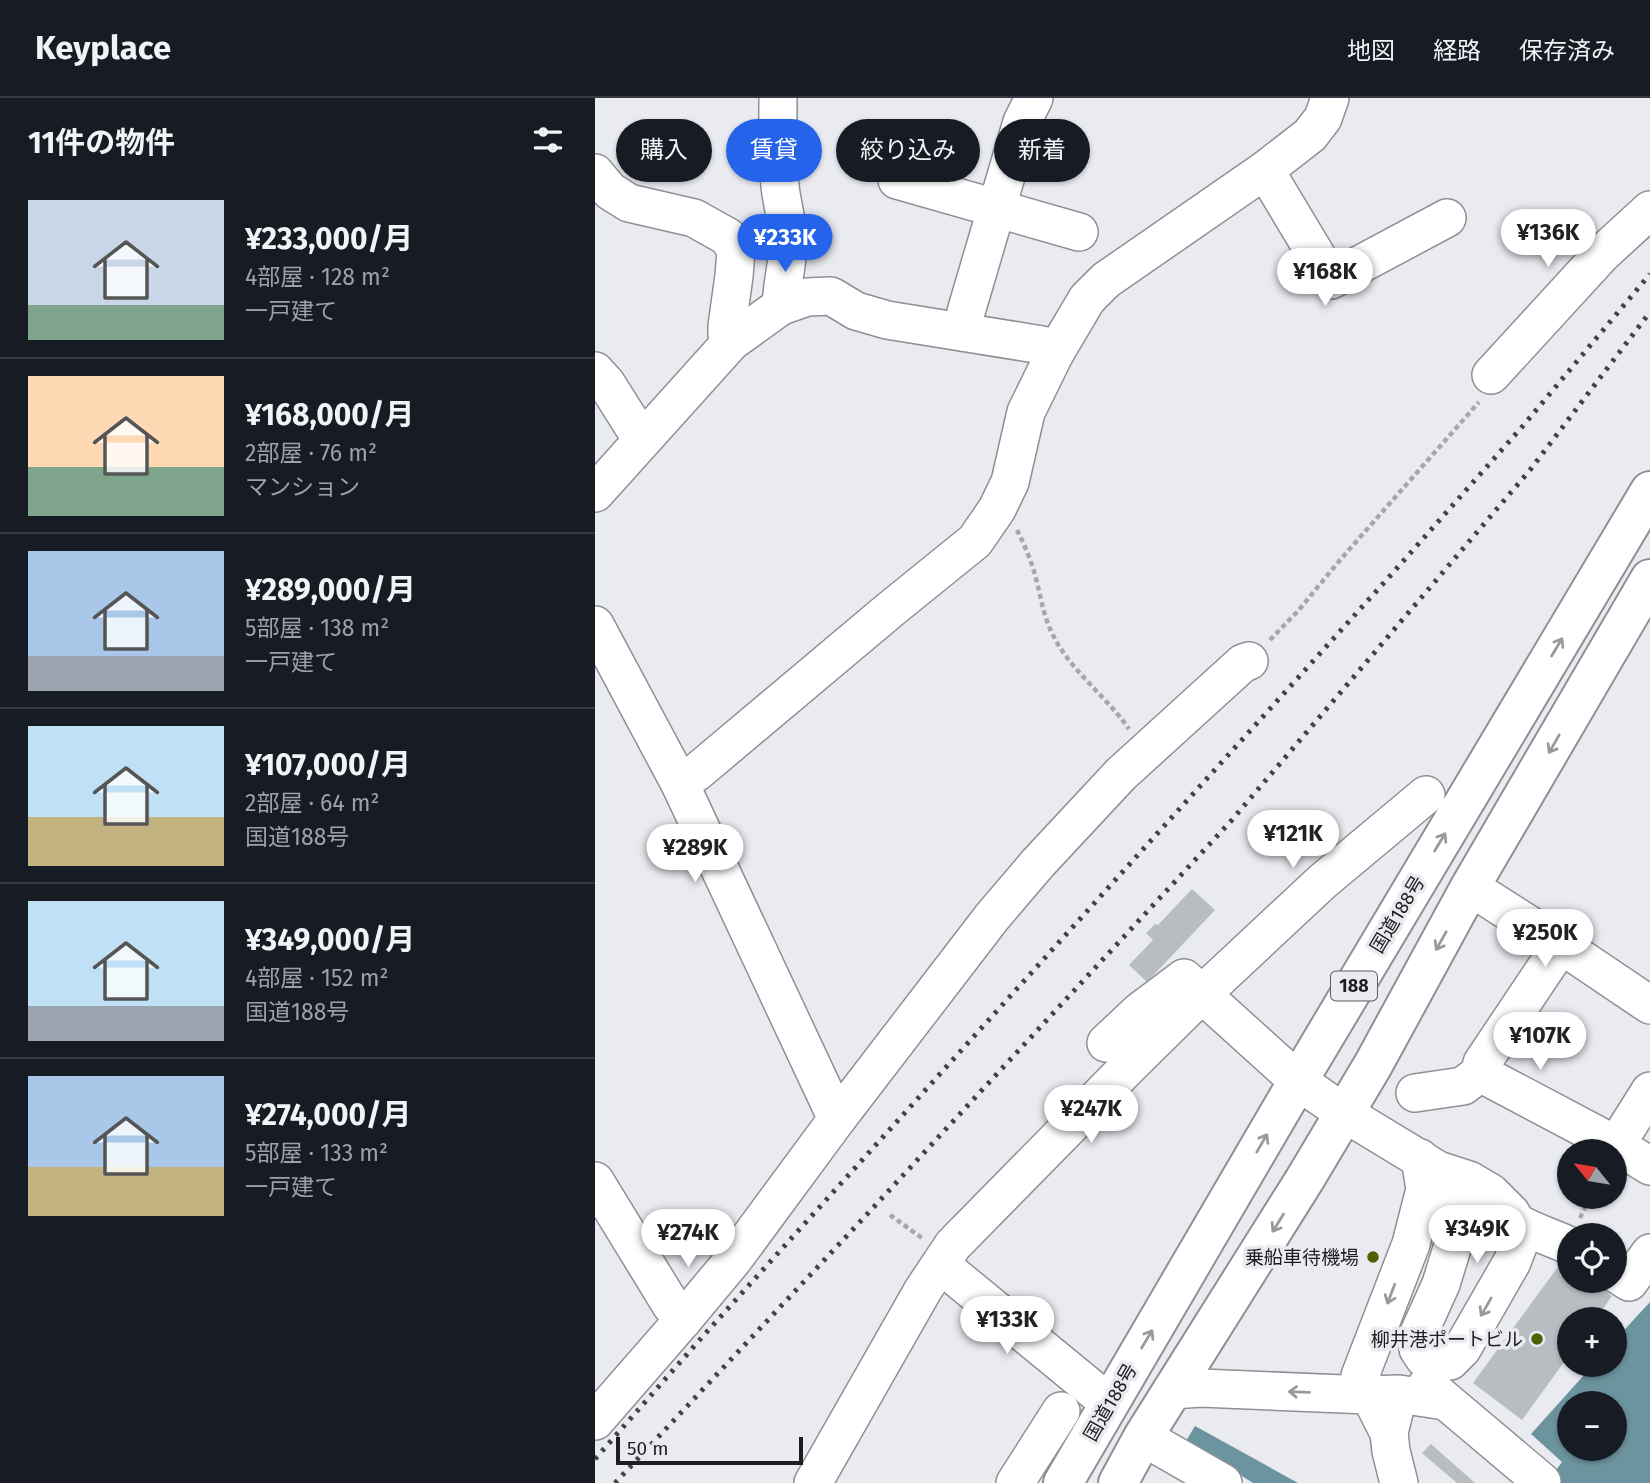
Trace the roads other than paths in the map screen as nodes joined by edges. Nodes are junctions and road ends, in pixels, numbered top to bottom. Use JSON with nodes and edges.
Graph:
{"nodes":[{"id":1,"x":778,"y":98,"type":"edge"},
{"id":2,"x":1034,"y":98,"type":"edge"},
{"id":3,"x":1330,"y":98,"type":"edge"},
{"id":4,"x":1265,"y":170,"type":"junction"},
{"id":5,"x":595,"y":173,"type":"edge"},
{"id":6,"x":904,"y":182,"type":"edge"},
{"id":7,"x":997,"y":209,"type":"junction"},
{"id":8,"x":1650,"y":210,"type":"edge"},
{"id":9,"x":1447,"y":218,"type":"dead end"},
{"id":10,"x":1079,"y":232,"type":"dead end"},
{"id":11,"x":781,"y":306,"type":"junction"},
{"id":12,"x":963,"y":332,"type":"junction"},
{"id":13,"x":731,"y":342,"type":"junction"},
{"id":14,"x":1055,"y":353,"type":"junction"},
{"id":15,"x":595,"y":371,"type":"edge"},
{"id":16,"x":1491,"y":374,"type":"road end"},
{"id":17,"x":642,"y":440,"type":"junction"},
{"id":18,"x":1650,"y":491,"type":"edge"},
{"id":19,"x":595,"y":494,"type":"edge"},
{"id":20,"x":1650,"y":579,"type":"edge"},
{"id":21,"x":595,"y":625,"type":"edge"},
{"id":22,"x":1249,"y":661,"type":"road end"},
{"id":23,"x":680,"y":784,"type":"junction"},
{"id":24,"x":1426,"y":795,"type":"dead end"},
{"id":25,"x":1470,"y":887,"type":"junction"},
{"id":26,"x":1561,"y":945,"type":"junction"},
{"id":27,"x":1202,"y":994,"type":"junction"},
{"id":28,"x":1650,"y":1005,"type":"edge"},
{"id":29,"x":1107,"y":1043,"type":"dead end"},
{"id":30,"x":1480,"y":1073,"type":"junction"},
{"id":31,"x":1297,"y":1081,"type":"junction"},
{"id":32,"x":1650,"y":1091,"type":"edge"},
{"id":33,"x":1415,"y":1093,"type":"dead end"},
{"id":34,"x":1344,"y":1113,"type":"junction"},
{"id":35,"x":837,"y":1119,"type":"junction"},
{"id":36,"x":1606,"y":1139,"type":"edge"},
{"id":37,"x":1619,"y":1139,"type":"edge"},
{"id":38,"x":1627,"y":1151,"type":"edge"},
{"id":39,"x":1429,"y":1164,"type":"junction"},
{"id":40,"x":1650,"y":1166,"type":"edge"},
{"id":41,"x":595,"y":1181,"type":"edge"},
{"id":42,"x":1516,"y":1222,"type":"junction"},
{"id":43,"x":1557,"y":1240,"type":"edge"},
{"id":44,"x":1650,"y":1253,"type":"edge"},
{"id":45,"x":941,"y":1265,"type":"junction"},
{"id":46,"x":1631,"y":1284,"type":"edge"},
{"id":47,"x":683,"y":1320,"type":"junction"},
{"id":48,"x":1390,"y":1376,"type":"junction"},
{"id":49,"x":1173,"y":1390,"type":"junction"},
{"id":50,"x":1109,"y":1403,"type":"junction"},
{"id":51,"x":1061,"y":1411,"type":"dead end"},
{"id":52,"x":595,"y":1421,"type":"edge"},
{"id":53,"x":1143,"y":1437,"type":"junction"},
{"id":54,"x":1542,"y":1482,"type":"edge"},
{"id":55,"x":813,"y":1483,"type":"edge"},
{"id":56,"x":1015,"y":1483,"type":"edge"},
{"id":57,"x":1063,"y":1483,"type":"edge"},
{"id":58,"x":1118,"y":1483,"type":"edge"},
{"id":59,"x":1223,"y":1483,"type":"edge"},
{"id":60,"x":1399,"y":1483,"type":"edge"}],
"edges":[{"from":1,"to":11,"type":"street"},
{"from":2,"to":7,"type":"street"},
{"from":3,"to":4,"type":"street"},
{"from":4,"to":9,"type":"street"},
{"from":4,"to":14,"type":"street"},
{"from":5,"to":13,"type":"street"},
{"from":6,"to":7,"type":"street"},
{"from":7,"to":10,"type":"street"},
{"from":7,"to":12,"type":"street"},
{"from":8,"to":16,"type":"street"},
{"from":11,"to":12,"type":"street"},
{"from":11,"to":13,"type":"street"},
{"from":12,"to":14,"type":"street"},
{"from":13,"to":17,"type":"street"},
{"from":14,"to":23,"type":"street"},
{"from":15,"to":17,"type":"street"},
{"from":17,"to":19,"type":"street"},
{"from":31,"to":18,"type":"highway","name":"国道188号","number":"188","one_way":true},
{"from":20,"to":25,"type":"highway","number":"188","one_way":true},
{"from":21,"to":23,"type":"street"},
{"from":22,"to":35,"type":"street"},
{"from":23,"to":35,"type":"street"},
{"from":24,"to":27,"type":"street"},
{"from":25,"to":26,"type":"street"},
{"from":25,"to":34,"type":"highway","number":"188","one_way":true},
{"from":26,"to":28,"type":"street"},
{"from":26,"to":30,"type":"street"},
{"from":27,"to":29,"type":"street"},
{"from":27,"to":31,"type":"street"},
{"from":27,"to":45,"type":"street"},
{"from":30,"to":33,"type":"street"},
{"from":30,"to":36,"type":"street"},
{"from":31,"to":34,"type":"street"},
{"from":50,"to":31,"type":"highway","name":"国道188号","number":"188","one_way":true},
{"from":32,"to":37,"type":"street"},
{"from":34,"to":39,"type":"street"},
{"from":34,"to":49,"type":"highway","number":"188","one_way":true},
{"from":35,"to":47,"type":"street"},
{"from":38,"to":40,"type":"street"},
{"from":39,"to":42,"type":"street"},
{"from":39,"to":48,"type":"street","one_way":true},
{"from":39,"to":48,"type":"street"},
{"from":41,"to":47,"type":"street"},
{"from":42,"to":43,"type":"street"},
{"from":42,"to":48,"type":"street","one_way":true},
{"from":44,"to":46,"type":"street"},
{"from":45,"to":50,"type":"street"},
{"from":45,"to":55,"type":"street"},
{"from":47,"to":52,"type":"street"},
{"from":48,"to":49,"type":"street","one_way":true},
{"from":48,"to":54,"type":"street"},
{"from":48,"to":60,"type":"street"},
{"from":49,"to":53,"type":"highway","number":"188"},
{"from":50,"to":57,"type":"highway","name":"国道188号","number":"188"},
{"from":51,"to":56,"type":"street"},
{"from":53,"to":58,"type":"highway","number":"188"},
{"from":53,"to":59,"type":"street"}]}
